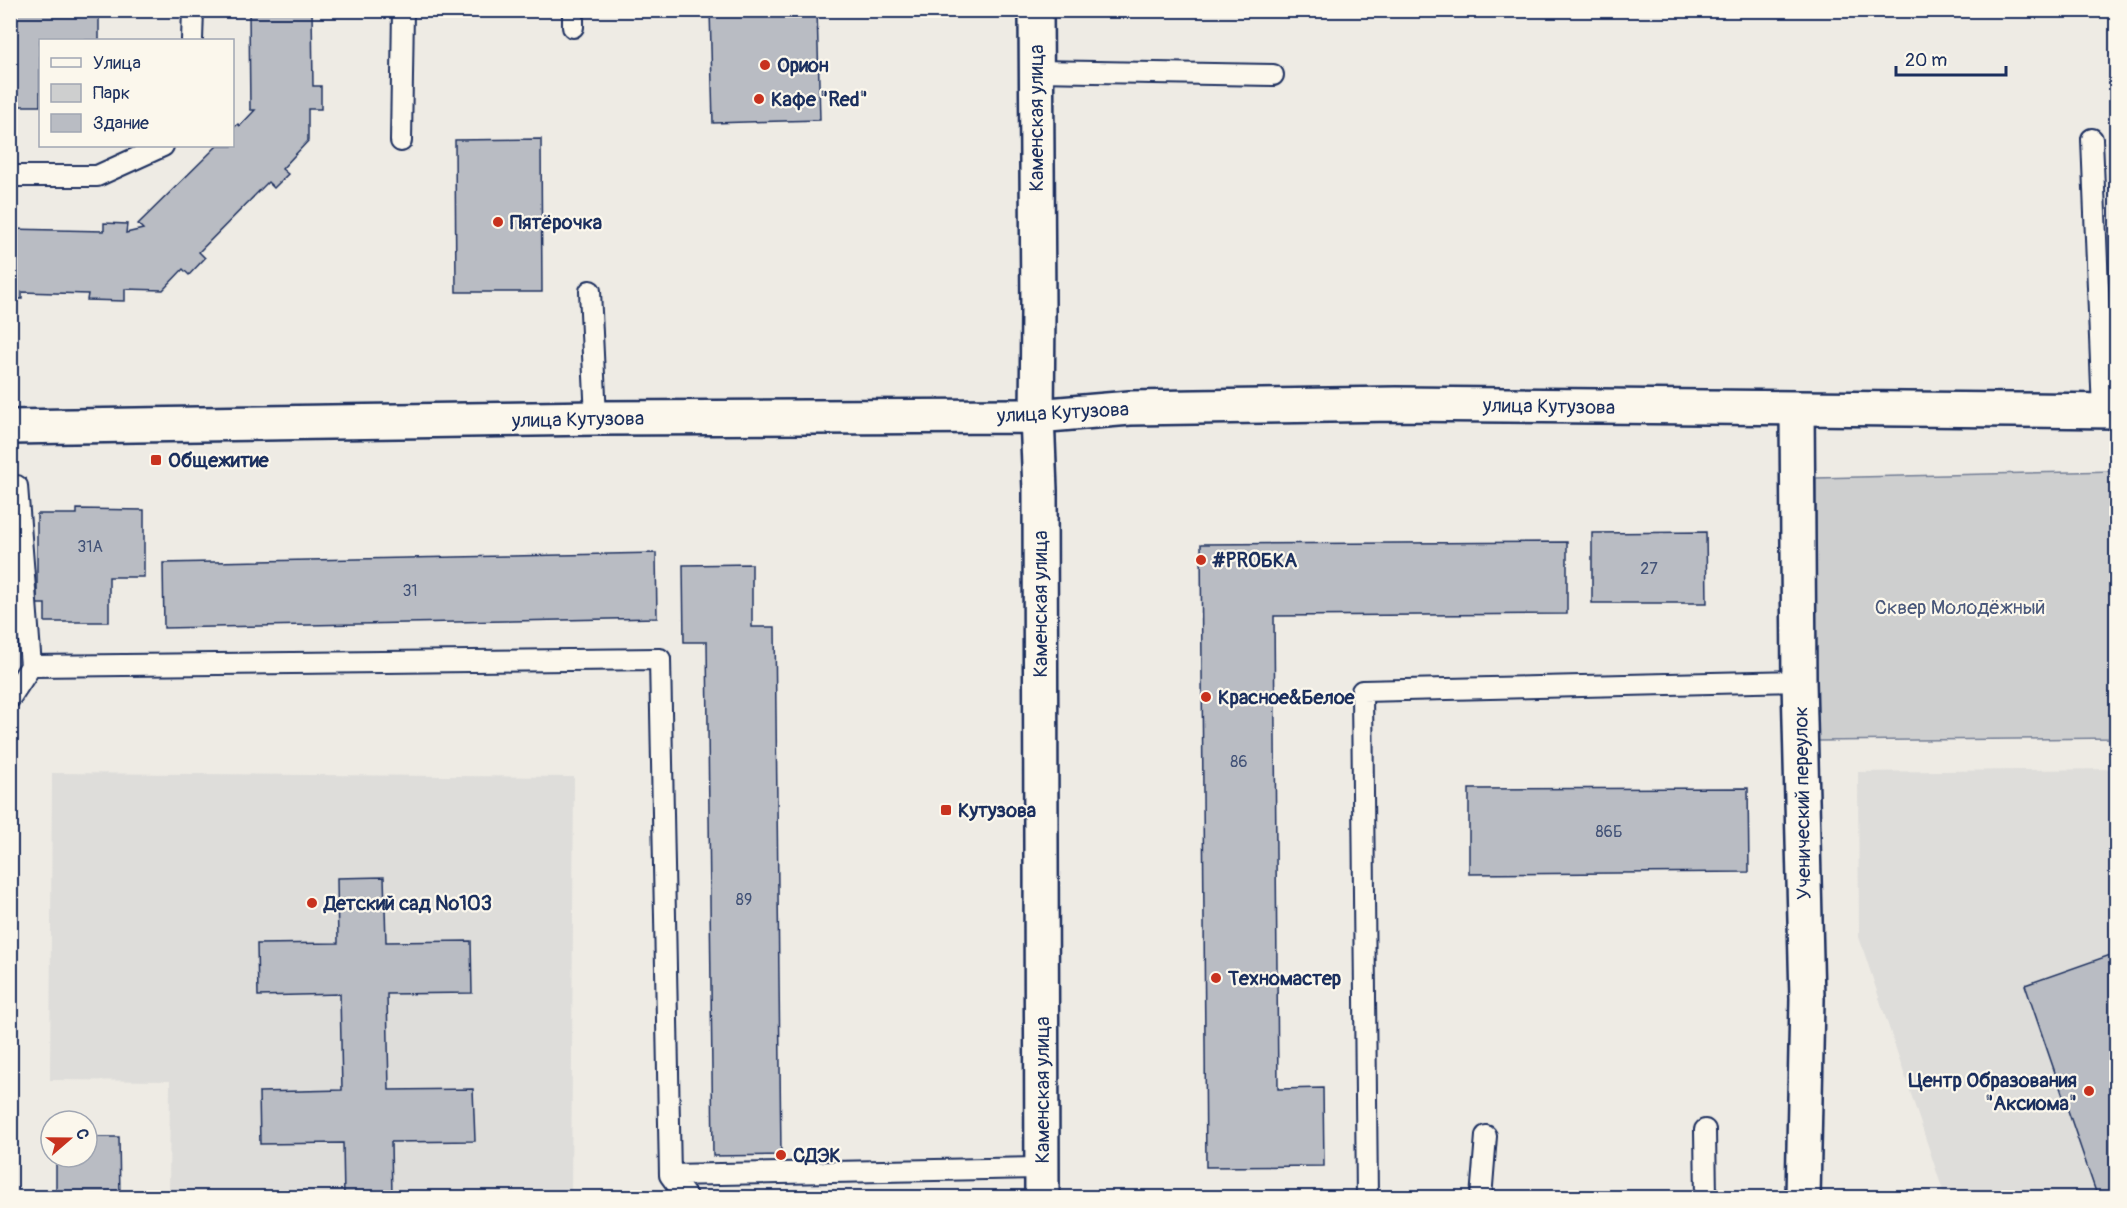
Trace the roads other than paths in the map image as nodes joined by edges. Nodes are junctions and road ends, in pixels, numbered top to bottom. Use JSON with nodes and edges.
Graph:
{"nodes":[{"id":1,"x":193,"y":10,"type":"edge"},
{"id":2,"x":403,"y":10,"type":"edge"},
{"id":3,"x":1036,"y":10,"type":"edge"},
{"id":4,"x":192,"y":39,"type":"edge"},
{"id":5,"x":1035,"y":71,"type":"junction"},
{"id":6,"x":1273,"y":75,"type":"dead end"},
{"id":7,"x":2092,"y":139,"type":"dead end"},
{"id":8,"x":401,"y":141,"type":"dead end"},
{"id":9,"x":161,"y":147,"type":"edge"},
{"id":10,"x":10,"y":176,"type":"edge"},
{"id":11,"x":590,"y":291,"type":"dead end"},
{"id":12,"x":1797,"y":410,"type":"junction"},
{"id":13,"x":2110,"y":411,"type":"edge"},
{"id":14,"x":1037,"y":416,"type":"junction"},
{"id":15,"x":596,"y":418,"type":"junction"},
{"id":16,"x":10,"y":427,"type":"edge"},
{"id":17,"x":17,"y":486,"type":"dead end"},
{"id":18,"x":31,"y":666,"type":"junction"},
{"id":19,"x":1799,"y":681,"type":"junction"},
{"id":20,"x":10,"y":698,"type":"edge"},
{"id":21,"x":1705,"y":1130,"type":"dead end"},
{"id":22,"x":1486,"y":1136,"type":"dead end"},
{"id":23,"x":670,"y":1175,"type":"junction"},
{"id":24,"x":1042,"y":1183,"type":"edge"},
{"id":25,"x":687,"y":1197,"type":"edge"},
{"id":26,"x":1367,"y":1197,"type":"edge"},
{"id":27,"x":1481,"y":1197,"type":"edge"},
{"id":28,"x":1706,"y":1197,"type":"edge"},
{"id":29,"x":1803,"y":1197,"type":"edge"}],
"edges":[{"from":1,"to":4,"type":"lane"},
{"from":2,"to":8,"type":"lane"},
{"from":3,"to":5,"type":"street","name":"Каменская улица"},
{"from":5,"to":6,"type":"lane"},
{"from":5,"to":14,"type":"street","name":"Каменская улица"},
{"from":7,"to":13,"type":"lane"},
{"from":9,"to":10,"type":"lane"},
{"from":11,"to":15,"type":"lane"},
{"from":12,"to":13,"type":"street","name":"улица Кутузова"},
{"from":12,"to":14,"type":"street","name":"улица Кутузова"},
{"from":12,"to":19,"type":"street","name":"Ученический переулок"},
{"from":14,"to":15,"type":"street","name":"улица Кутузова"},
{"from":14,"to":24,"type":"street","name":"Каменская улица"},
{"from":15,"to":16,"type":"street","name":"улица Кутузова"},
{"from":17,"to":18,"type":"lane"},
{"from":18,"to":20,"type":"lane"},
{"from":18,"to":23,"type":"lane"},
{"from":19,"to":26,"type":"lane"},
{"from":19,"to":29,"type":"street","name":"Ученический переулок"},
{"from":21,"to":28,"type":"lane"},
{"from":22,"to":27,"type":"lane"},
{"from":23,"to":24,"type":"lane"},
{"from":23,"to":25,"type":"lane"}]}
